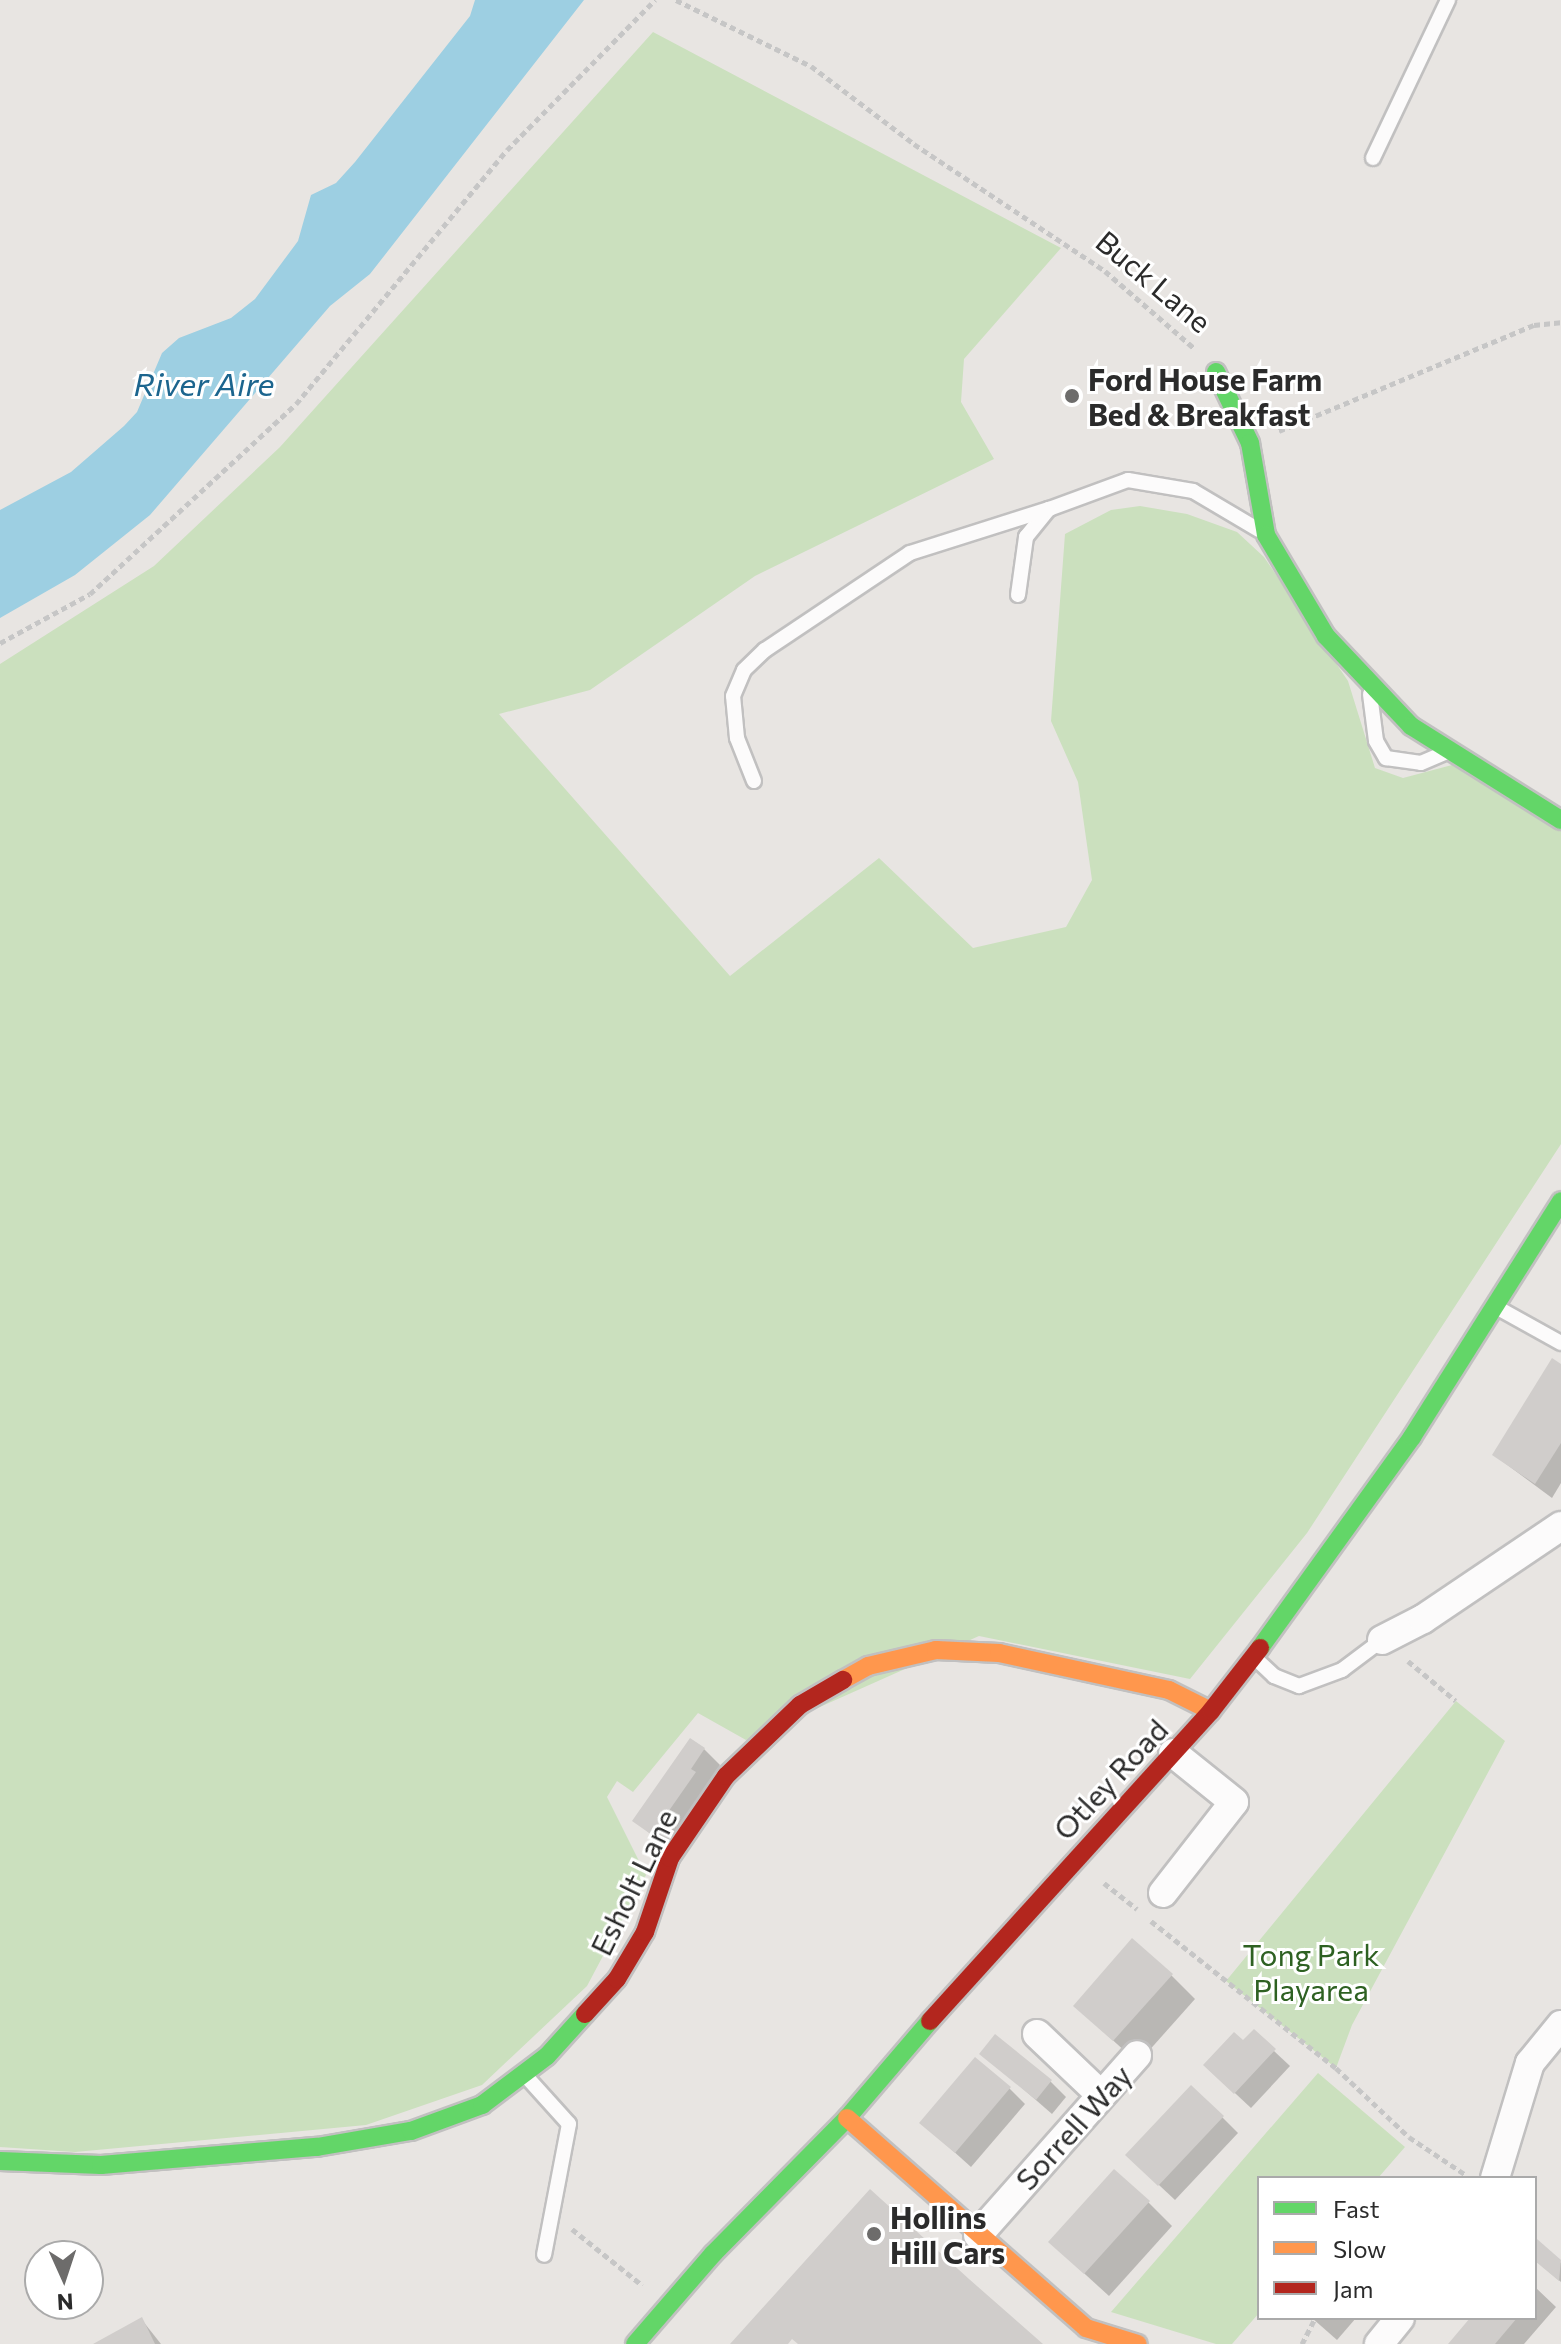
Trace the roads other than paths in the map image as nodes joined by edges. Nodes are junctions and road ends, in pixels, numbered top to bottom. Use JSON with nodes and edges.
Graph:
{"nodes":[{"id":1,"x":1448,"y":0,"type":"edge"},
{"id":2,"x":1373,"y":158,"type":"dead end"},
{"id":3,"x":1216,"y":372,"type":"road end"},
{"id":4,"x":1049,"y":509,"type":"junction"},
{"id":5,"x":1266,"y":535,"type":"junction"},
{"id":6,"x":1018,"y":595,"type":"dead end"},
{"id":7,"x":1370,"y":687,"type":"junction"},
{"id":8,"x":1451,"y":751,"type":"junction"},
{"id":9,"x":754,"y":781,"type":"dead end"},
{"id":10,"x":1561,"y":820,"type":"edge"},
{"id":11,"x":1561,"y":1201,"type":"edge"},
{"id":12,"x":1497,"y":1308,"type":"junction"},
{"id":13,"x":1561,"y":1343,"type":"edge"},
{"id":14,"x":1561,"y":1526,"type":"edge"},
{"id":15,"x":1382,"y":1640,"type":"joint"},
{"id":16,"x":1254,"y":1657,"type":"junction"},
{"id":17,"x":1211,"y":1711,"type":"junction"},
{"id":18,"x":1173,"y":1753,"type":"junction"},
{"id":19,"x":1163,"y":1893,"type":"dead end"},
{"id":20,"x":1561,"y":2025,"type":"edge"},
{"id":21,"x":1037,"y":2034,"type":"dead end"},
{"id":22,"x":1137,"y":2055,"type":"dead end"},
{"id":23,"x":523,"y":2074,"type":"junction"},
{"id":24,"x":1101,"y":2095,"type":"junction"},
{"id":25,"x":847,"y":2118,"type":"junction"},
{"id":26,"x":0,"y":2161,"type":"edge"},
{"id":27,"x":1496,"y":2176,"type":"edge"},
{"id":28,"x":978,"y":2235,"type":"junction"},
{"id":29,"x":544,"y":2255,"type":"dead end"},
{"id":30,"x":1398,"y":2320,"type":"edge"},
{"id":31,"x":635,"y":2344,"type":"edge"},
{"id":32,"x":1138,"y":2344,"type":"edge"},
{"id":33,"x":1379,"y":2344,"type":"edge"}],
"edges":[{"from":1,"to":2,"type":"lane"},
{"from":3,"to":5,"type":"street","name":"Buck Lane"},
{"from":4,"to":5,"type":"lane"},
{"from":4,"to":6,"type":"lane"},
{"from":4,"to":9,"type":"lane"},
{"from":5,"to":7,"type":"street","name":"Buck Lane"},
{"from":7,"to":8,"type":"street","name":"Buck Lane"},
{"from":7,"to":8,"type":"lane"},
{"from":8,"to":10,"type":"street","name":"Buck Lane"},
{"from":11,"to":12,"type":"street","name":"Otley Road"},
{"from":12,"to":13,"type":"lane"},
{"from":12,"to":16,"type":"street","name":"Otley Road"},
{"from":14,"to":15,"type":"street"},
{"from":15,"to":16,"type":"lane"},
{"from":16,"to":17,"type":"street","name":"Otley Road"},
{"from":17,"to":18,"type":"street","name":"Otley Road"},
{"from":17,"to":23,"type":"street","name":"Esholt Lane"},
{"from":18,"to":19,"type":"street"},
{"from":18,"to":25,"type":"street","name":"Otley Road"},
{"from":20,"to":27,"type":"street"},
{"from":21,"to":24,"type":"street"},
{"from":22,"to":24,"type":"street","name":"Sorrell Way"},
{"from":23,"to":26,"type":"street","name":"Esholt Lane"},
{"from":23,"to":29,"type":"lane"},
{"from":24,"to":28,"type":"street","name":"Sorrell Way"},
{"from":25,"to":28,"type":"street"},
{"from":25,"to":31,"type":"street","name":"Otley Road"},
{"from":28,"to":32,"type":"street"},
{"from":30,"to":33,"type":"street"}]}
